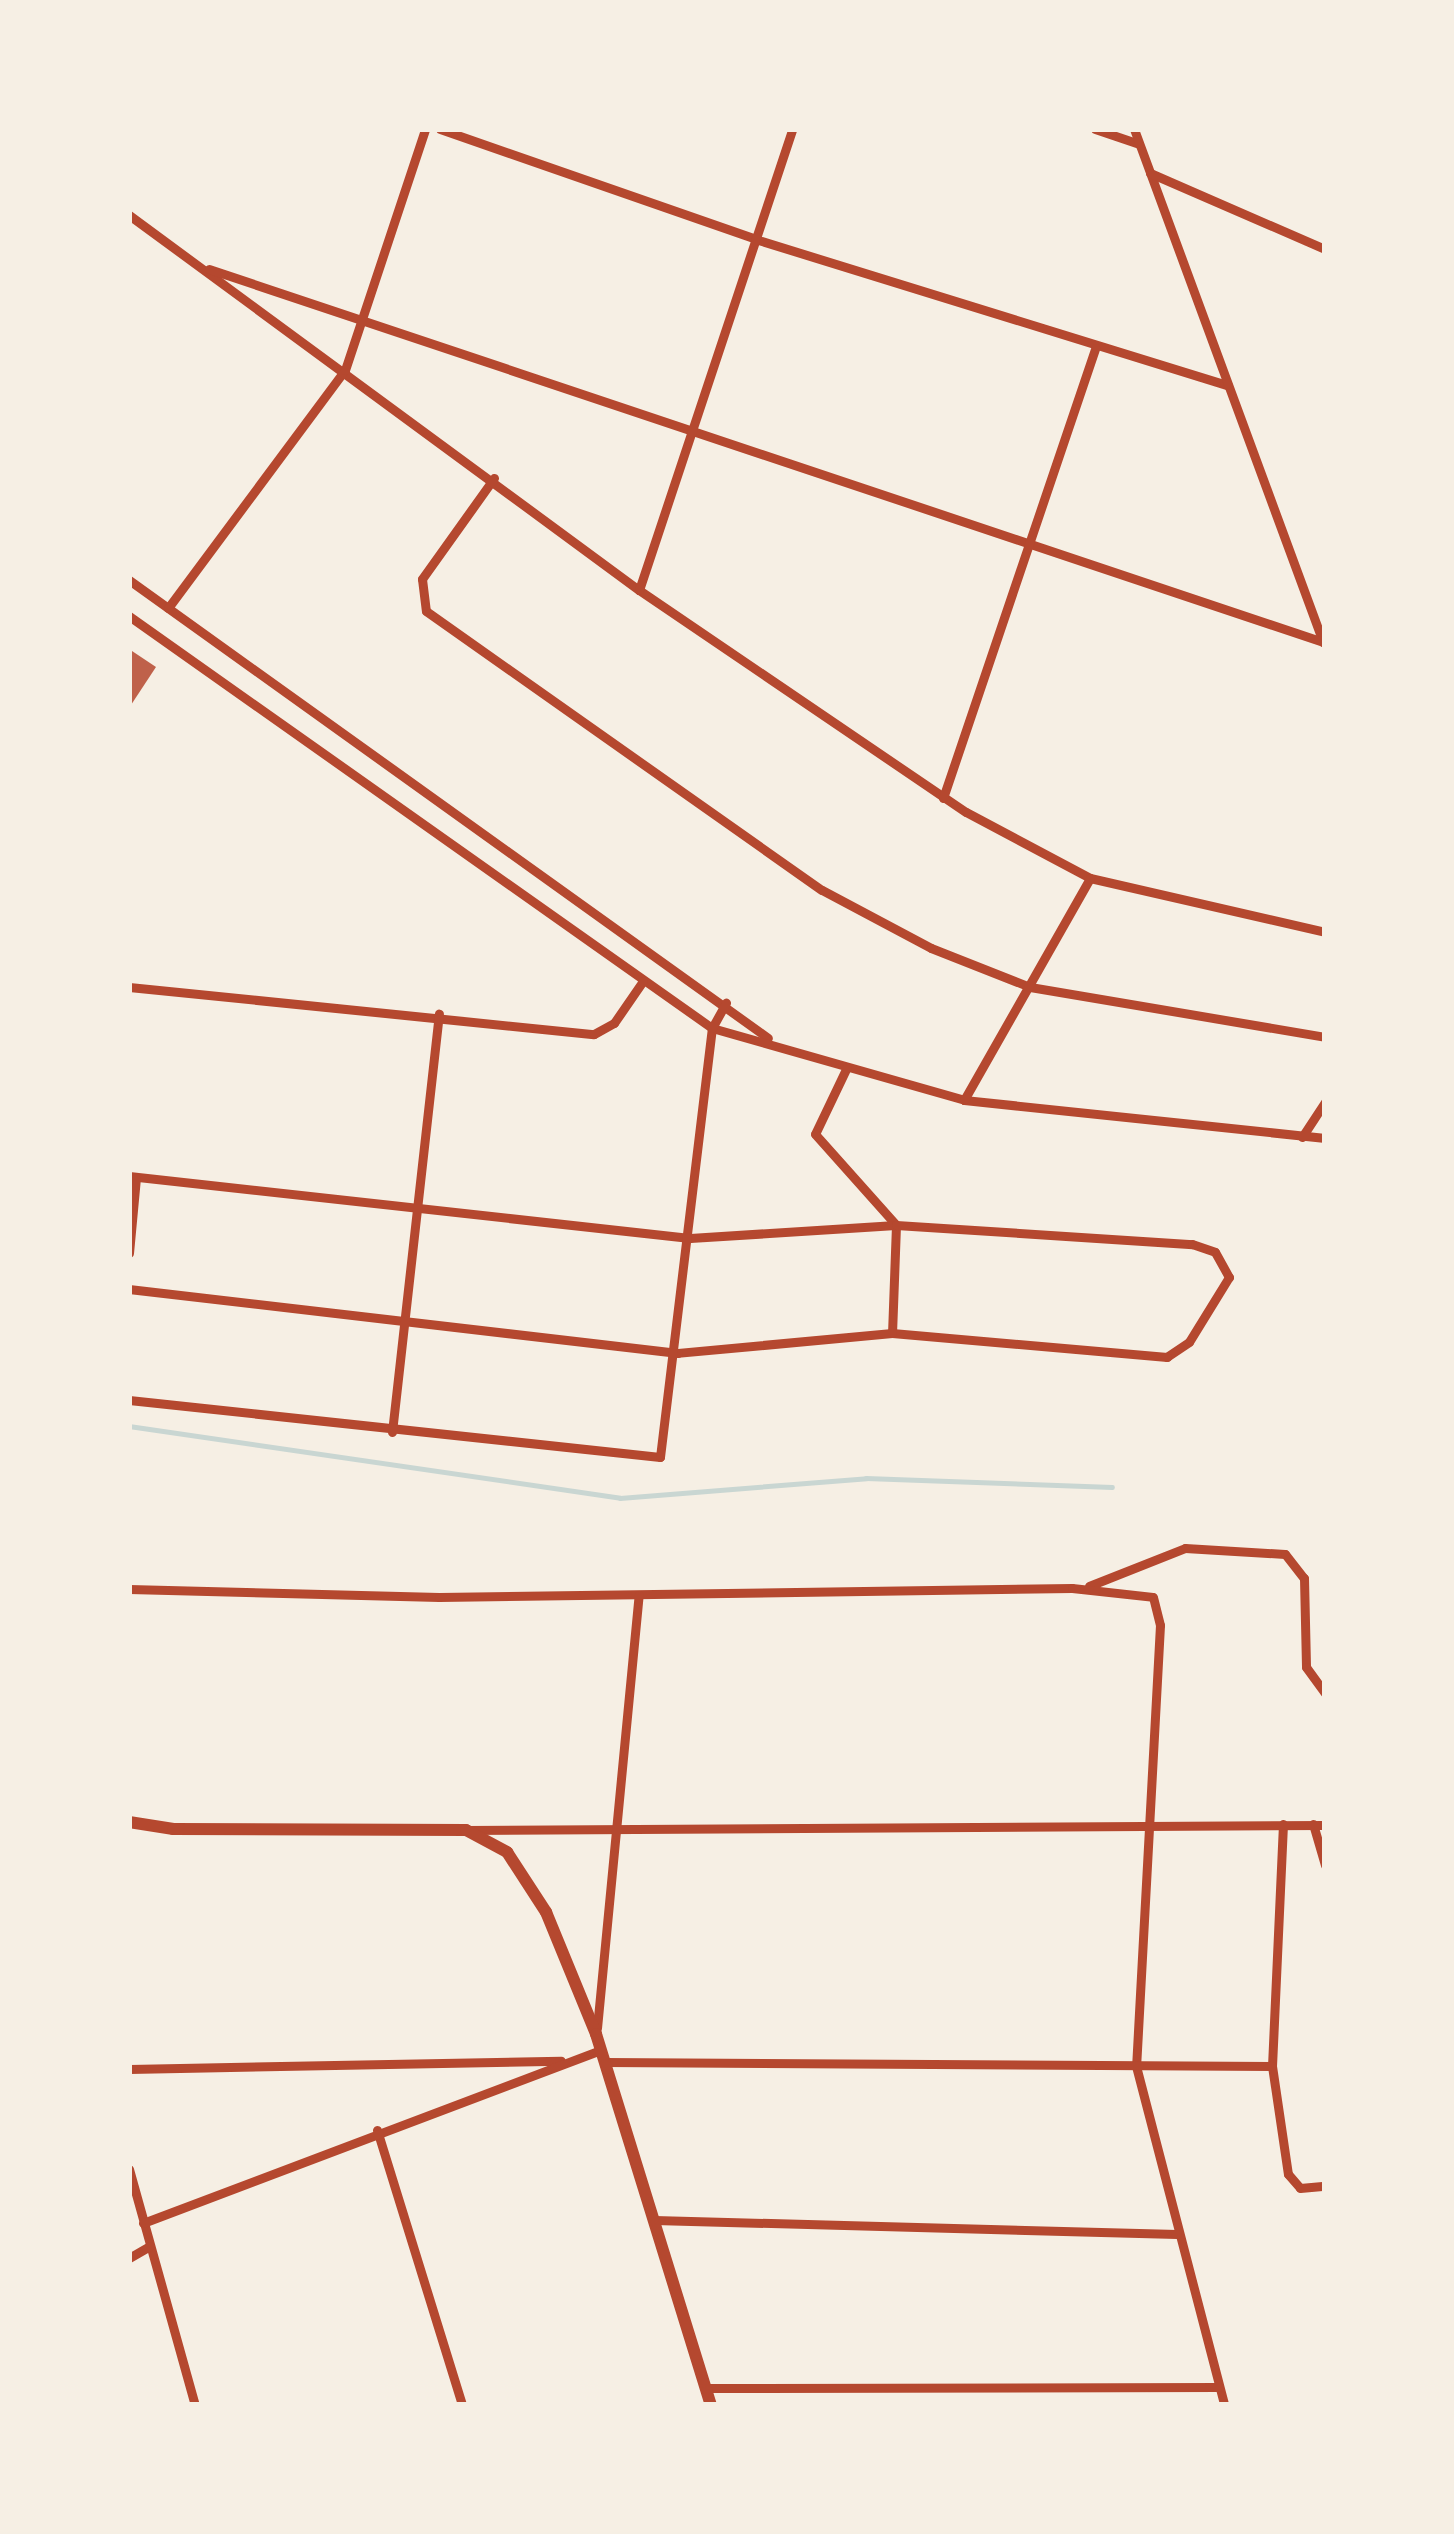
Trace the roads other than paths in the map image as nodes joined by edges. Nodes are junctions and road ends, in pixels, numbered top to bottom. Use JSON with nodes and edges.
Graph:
{"nodes":[{"id":1,"x":425,"y":129,"type":"edge"},
{"id":2,"x":440,"y":129,"type":"edge"},
{"id":3,"x":792,"y":129,"type":"edge"},
{"id":4,"x":1095,"y":129,"type":"edge"},
{"id":5,"x":1134,"y":129,"type":"edge"},
{"id":6,"x":1139,"y":143,"type":"junction"},
{"id":7,"x":1150,"y":172,"type":"junction"},
{"id":8,"x":129,"y":215,"type":"edge"},
{"id":9,"x":754,"y":239,"type":"junction"},
{"id":10,"x":1325,"y":249,"type":"edge"},
{"id":11,"x":204,"y":268,"type":"junction"},
{"id":12,"x":365,"y":317,"type":"junction"},
{"id":13,"x":1095,"y":348,"type":"junction"},
{"id":14,"x":345,"y":370,"type":"junction"},
{"id":15,"x":1228,"y":386,"type":"junction"},
{"id":16,"x":695,"y":436,"type":"junction"},
{"id":17,"x":494,"y":478,"type":"junction"},
{"id":18,"x":1034,"y":543,"type":"junction"},
{"id":19,"x":129,"y":580,"type":"edge"},
{"id":20,"x":640,"y":590,"type":"junction"},
{"id":21,"x":169,"y":608,"type":"junction"},
{"id":22,"x":129,"y":616,"type":"edge"},
{"id":23,"x":1324,"y":645,"type":"edge"},
{"id":24,"x":294,"y":702,"type":"junction"},
{"id":25,"x":280,"y":722,"type":"junction"},
{"id":26,"x":943,"y":797,"type":"junction"},
{"id":27,"x":1090,"y":878,"type":"junction"},
{"id":28,"x":563,"y":887,"type":"junction"},
{"id":29,"x":547,"y":909,"type":"junction"},
{"id":30,"x":1325,"y":932,"type":"edge"},
{"id":31,"x":643,"y":981,"type":"junction"},
{"id":32,"x":129,"y":987,"type":"edge"},
{"id":33,"x":1030,"y":987,"type":"junction"},
{"id":34,"x":726,"y":1003,"type":"junction"},
{"id":35,"x":439,"y":1014,"type":"junction"},
{"id":36,"x":712,"y":1028,"type":"junction"},
{"id":37,"x":1325,"y":1036,"type":"edge"},
{"id":38,"x":772,"y":1042,"type":"junction"},
{"id":39,"x":847,"y":1067,"type":"junction"},
{"id":40,"x":964,"y":1100,"type":"junction"},
{"id":41,"x":1325,"y":1102,"type":"edge"},
{"id":42,"x":1302,"y":1137,"type":"junction"},
{"id":43,"x":1325,"y":1138,"type":"edge"},
{"id":44,"x":133,"y":1177,"type":"edge"},
{"id":45,"x":415,"y":1205,"type":"junction"},
{"id":46,"x":896,"y":1225,"type":"junction"},
{"id":47,"x":690,"y":1238,"type":"junction"},
{"id":48,"x":129,"y":1253,"type":"edge"},
{"id":49,"x":129,"y":1289,"type":"edge"},
{"id":50,"x":405,"y":1318,"type":"junction"},
{"id":51,"x":892,"y":1333,"type":"junction"},
{"id":52,"x":678,"y":1353,"type":"junction"},
{"id":53,"x":129,"y":1400,"type":"edge"},
{"id":54,"x":392,"y":1432,"type":"junction"},
{"id":55,"x":1084,"y":1588,"type":"junction"},
{"id":56,"x":129,"y":1589,"type":"edge"},
{"id":57,"x":639,"y":1595,"type":"junction"},
{"id":58,"x":1325,"y":1693,"type":"edge"},
{"id":59,"x":129,"y":1822,"type":"edge"},
{"id":60,"x":1148,"y":1823,"type":"junction"},
{"id":61,"x":1283,"y":1824,"type":"junction"},
{"id":62,"x":1312,"y":1824,"type":"junction"},
{"id":63,"x":1325,"y":1825,"type":"edge"},
{"id":64,"x":466,"y":1830,"type":"junction"},
{"id":65,"x":617,"y":1830,"type":"junction"},
{"id":66,"x":1325,"y":1865,"type":"edge"},
{"id":67,"x":596,"y":2034,"type":"junction"},
{"id":68,"x":603,"y":2056,"type":"junction"},
{"id":69,"x":572,"y":2061,"type":"junction"},
{"id":70,"x":1136,"y":2066,"type":"junction"},
{"id":71,"x":1272,"y":2066,"type":"junction"},
{"id":72,"x":129,"y":2069,"type":"edge"},
{"id":73,"x":377,"y":2130,"type":"junction"},
{"id":74,"x":129,"y":2169,"type":"edge"},
{"id":75,"x":1325,"y":2186,"type":"edge"},
{"id":76,"x":654,"y":2220,"type":"junction"},
{"id":77,"x":143,"y":2223,"type":"junction"},
{"id":78,"x":1177,"y":2234,"type":"junction"},
{"id":79,"x":150,"y":2246,"type":"junction"},
{"id":80,"x":129,"y":2258,"type":"edge"},
{"id":81,"x":1219,"y":2387,"type":"junction"},
{"id":82,"x":706,"y":2388,"type":"junction"},
{"id":83,"x":196,"y":2405,"type":"edge"},
{"id":84,"x":462,"y":2405,"type":"edge"},
{"id":85,"x":711,"y":2405,"type":"edge"},
{"id":86,"x":1224,"y":2405,"type":"edge"}],
"edges":[{"from":1,"to":12,"type":"street"},
{"from":2,"to":9,"type":"street"},
{"from":3,"to":9,"type":"street"},
{"from":4,"to":6,"type":"street"},
{"from":5,"to":6,"type":"street"},
{"from":6,"to":7,"type":"street"},
{"from":7,"to":10,"type":"street"},
{"from":7,"to":15,"type":"street"},
{"from":8,"to":11,"type":"street"},
{"from":9,"to":13,"type":"street"},
{"from":9,"to":16,"type":"street"},
{"from":11,"to":12,"type":"street"},
{"from":11,"to":14,"type":"street"},
{"from":12,"to":14,"type":"street"},
{"from":12,"to":16,"type":"street"},
{"from":13,"to":15,"type":"street"},
{"from":13,"to":18,"type":"street"},
{"from":14,"to":17,"type":"street"},
{"from":14,"to":21,"type":"street"},
{"from":15,"to":23,"type":"street"},
{"from":16,"to":18,"type":"street"},
{"from":16,"to":20,"type":"street"},
{"from":17,"to":20,"type":"street"},
{"from":17,"to":33,"type":"street"},
{"from":18,"to":23,"type":"street"},
{"from":18,"to":26,"type":"street"},
{"from":19,"to":21,"type":"street"},
{"from":20,"to":26,"type":"street"},
{"from":21,"to":24,"type":"street"},
{"from":22,"to":25,"type":"street"},
{"from":24,"to":25,"type":"street"},
{"from":24,"to":28,"type":"street"},
{"from":25,"to":29,"type":"street"},
{"from":26,"to":27,"type":"street"},
{"from":27,"to":30,"type":"street"},
{"from":27,"to":33,"type":"street"},
{"from":28,"to":29,"type":"street"},
{"from":28,"to":34,"type":"street"},
{"from":29,"to":31,"type":"street"},
{"from":31,"to":35,"type":"street"},
{"from":31,"to":36,"type":"street"},
{"from":32,"to":35,"type":"street"},
{"from":33,"to":37,"type":"street"},
{"from":33,"to":40,"type":"street"},
{"from":34,"to":36,"type":"street"},
{"from":34,"to":38,"type":"street"},
{"from":35,"to":45,"type":"street"},
{"from":36,"to":38,"type":"street"},
{"from":36,"to":47,"type":"street"},
{"from":38,"to":39,"type":"street"},
{"from":39,"to":40,"type":"street"},
{"from":39,"to":46,"type":"street"},
{"from":40,"to":42,"type":"street"},
{"from":41,"to":42,"type":"street"},
{"from":42,"to":43,"type":"street"},
{"from":44,"to":45,"type":"street"},
{"from":44,"to":48,"type":"street"},
{"from":45,"to":47,"type":"street"},
{"from":45,"to":50,"type":"street"},
{"from":46,"to":47,"type":"street"},
{"from":46,"to":51,"type":"street"},
{"from":46,"to":51,"type":"street"},
{"from":47,"to":52,"type":"street"},
{"from":49,"to":50,"type":"street"},
{"from":50,"to":52,"type":"street"},
{"from":50,"to":54,"type":"street"},
{"from":51,"to":52,"type":"street"},
{"from":52,"to":54,"type":"street"},
{"from":53,"to":54,"type":"street"},
{"from":55,"to":57,"type":"street"},
{"from":55,"to":58,"type":"street"},
{"from":55,"to":60,"type":"street"},
{"from":56,"to":57,"type":"street"},
{"from":57,"to":65,"type":"street"},
{"from":59,"to":64,"type":"street"},
{"from":60,"to":61,"type":"street"},
{"from":60,"to":65,"type":"street"},
{"from":60,"to":70,"type":"street"},
{"from":61,"to":62,"type":"street"},
{"from":61,"to":71,"type":"street"},
{"from":62,"to":63,"type":"street"},
{"from":62,"to":66,"type":"street"},
{"from":64,"to":65,"type":"street"},
{"from":64,"to":67,"type":"street"},
{"from":65,"to":67,"type":"street"},
{"from":67,"to":68,"type":"street"},
{"from":68,"to":69,"type":"street"},
{"from":68,"to":70,"type":"street"},
{"from":68,"to":76,"type":"street"},
{"from":69,"to":72,"type":"street"},
{"from":69,"to":73,"type":"street"},
{"from":70,"to":71,"type":"street"},
{"from":70,"to":78,"type":"street"},
{"from":71,"to":75,"type":"street"},
{"from":73,"to":77,"type":"street"},
{"from":73,"to":84,"type":"street"},
{"from":74,"to":77,"type":"street"},
{"from":76,"to":78,"type":"street"},
{"from":76,"to":82,"type":"street"},
{"from":77,"to":79,"type":"street"},
{"from":78,"to":81,"type":"street"},
{"from":79,"to":80,"type":"street"},
{"from":79,"to":83,"type":"street"},
{"from":81,"to":82,"type":"street"},
{"from":81,"to":86,"type":"street"},
{"from":82,"to":85,"type":"street"}]}
